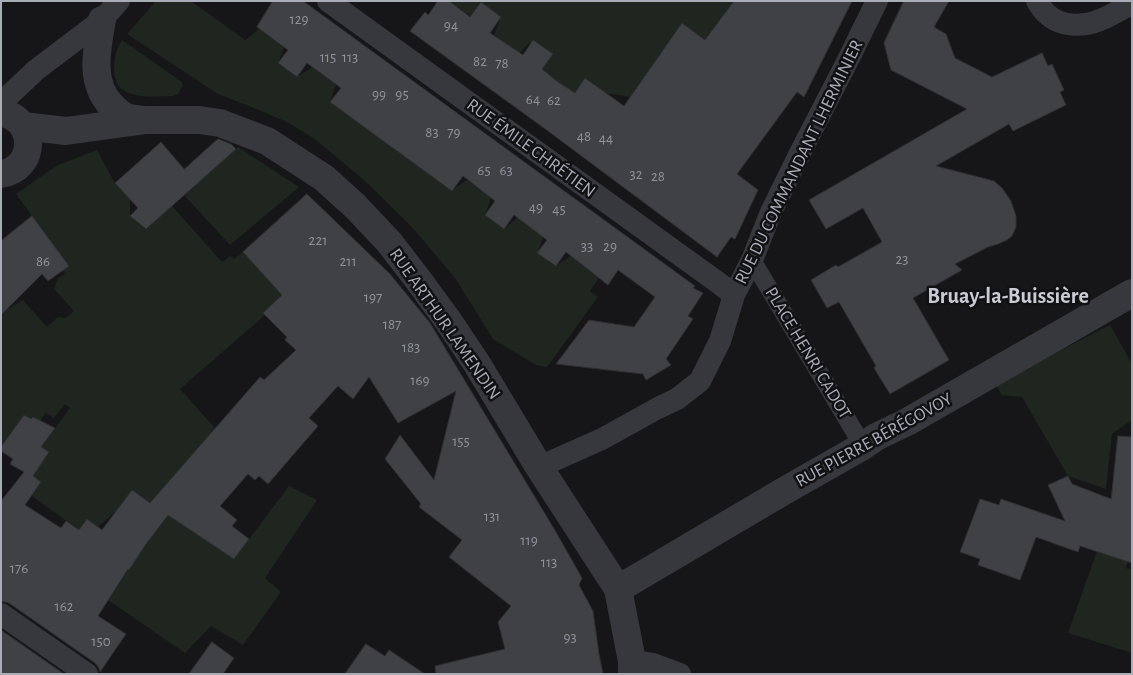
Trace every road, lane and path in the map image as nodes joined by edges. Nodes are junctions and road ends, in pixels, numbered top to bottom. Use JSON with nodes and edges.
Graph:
{"nodes":[{"id":1,"x":328,"y":1,"type":"edge"},
{"id":2,"x":877,"y":1,"type":"edge"},
{"id":3,"x":1037,"y":1,"type":"edge"},
{"id":4,"x":1132,"y":4,"type":"edge"},
{"id":5,"x":110,"y":11,"type":"edge"},
{"id":6,"x":36,"y":70,"type":"junction"},
{"id":7,"x":1,"y":102,"type":"edge"},
{"id":8,"x":15,"y":120,"type":"edge"},
{"id":9,"x":146,"y":120,"type":"junction"},
{"id":10,"x":66,"y":131,"type":"junction"},
{"id":11,"x":26,"y":154,"type":"junction"},
{"id":12,"x":3,"y":175,"type":"edge"},
{"id":13,"x":752,"y":260,"type":"junction"},
{"id":14,"x":1132,"y":293,"type":"edge"},
{"id":15,"x":734,"y":295,"type":"junction"},
{"id":16,"x":863,"y":446,"type":"junction"},
{"id":17,"x":539,"y":467,"type":"junction"},
{"id":18,"x":618,"y":589,"type":"junction"},
{"id":19,"x":1,"y":614,"type":"edge"},
{"id":20,"x":632,"y":667,"type":"edge"},
{"id":21,"x":86,"y":674,"type":"edge"},
{"id":22,"x":680,"y":674,"type":"edge"}],
"edges":[{"from":1,"to":15,"type":"street","name":"RUE ÉMILE CHRÉTIEN"},
{"from":2,"to":13,"type":"street","name":"RUE DU COMMANDANT LHERMINIER"},
{"from":3,"to":4,"type":"street"},
{"from":5,"to":6,"type":"street"},
{"from":5,"to":9,"type":"street"},
{"from":6,"to":7,"type":"street"},
{"from":6,"to":8,"type":"street"},
{"from":8,"to":10,"type":"street","name":"RUE ARTHUR LAMENDIN"},
{"from":8,"to":11,"type":"street"},
{"from":9,"to":10,"type":"street","name":"RUE ARTHUR LAMENDIN"},
{"from":9,"to":17,"type":"street","name":"RUE ARTHUR LAMENDIN"},
{"from":10,"to":11,"type":"street","name":"RUE ARTHUR LAMENDIN"},
{"from":11,"to":12,"type":"street","name":"RUE ARTHUR LAMENDIN"},
{"from":13,"to":15,"type":"street","name":"RUE DU COMMANDANT LHERMINIER"},
{"from":13,"to":16,"type":"street","name":"PLACE HENRI CADOT"},
{"from":14,"to":16,"type":"street","name":"RUE PIERRE BÉRÉGOVOY"},
{"from":15,"to":17,"type":"street","name":"RUE DU COMMANDANT LHERMINIER"},
{"from":16,"to":18,"type":"street","name":"RUE PIERRE BÉRÉGOVOY"},
{"from":17,"to":18,"type":"street","name":"RUE ARTHUR LAMENDIN"},
{"from":18,"to":20,"type":"street","name":"RUE ARTHUR LAMENDIN"},
{"from":19,"to":21,"type":"street"},
{"from":20,"to":22,"type":"street"}]}
